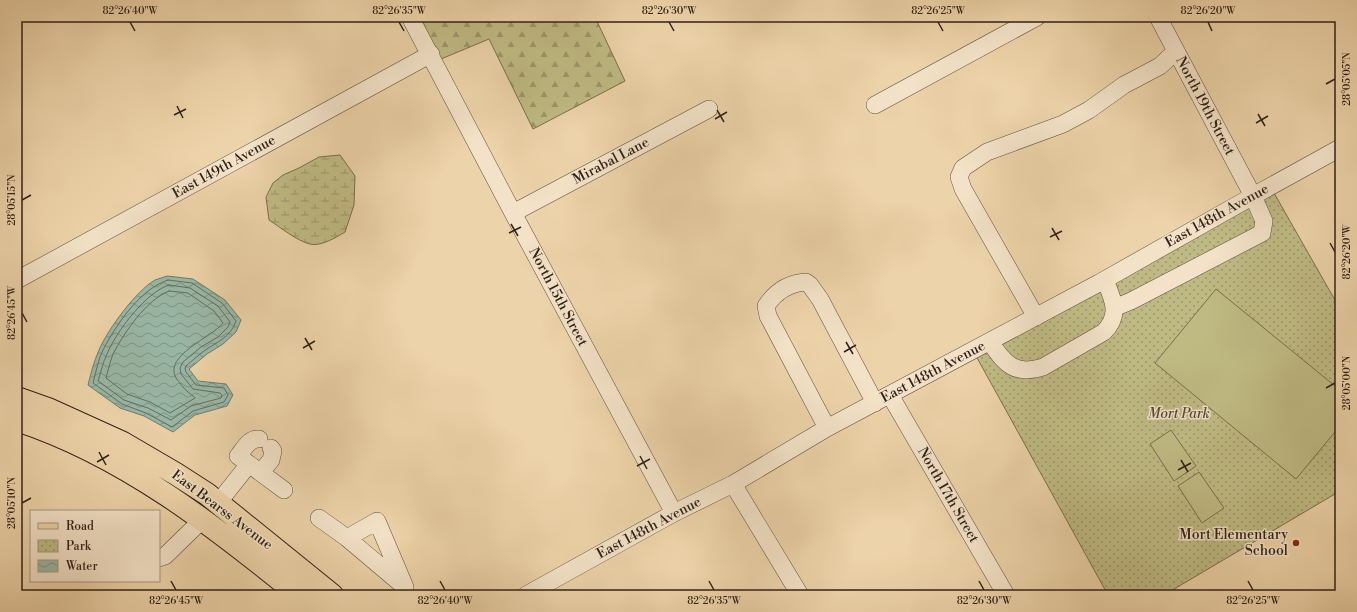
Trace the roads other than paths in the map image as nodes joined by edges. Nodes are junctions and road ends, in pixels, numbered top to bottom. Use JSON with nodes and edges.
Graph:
{"nodes":[{"id":1,"x":410,"y":17,"type":"edge"},
{"id":2,"x":1037,"y":17,"type":"edge"},
{"id":3,"x":1158,"y":17,"type":"edge"},
{"id":4,"x":1176,"y":51,"type":"junction"},
{"id":5,"x":431,"y":54,"type":"junction"},
{"id":6,"x":875,"y":105,"type":"dead end"},
{"id":7,"x":709,"y":109,"type":"dead end"},
{"id":8,"x":1340,"y":148,"type":"edge"},
{"id":9,"x":1253,"y":196,"type":"junction"},
{"id":10,"x":513,"y":213,"type":"junction"},
{"id":11,"x":17,"y":280,"type":"edge"},
{"id":12,"x":1105,"y":280,"type":"junction"},
{"id":13,"x":1114,"y":308,"type":"junction"},
{"id":14,"x":1036,"y":317,"type":"junction"},
{"id":15,"x":990,"y":342,"type":"junction"},
{"id":16,"x":17,"y":398,"type":"edge"},
{"id":17,"x":883,"y":399,"type":"junction"},
{"id":18,"x":17,"y":420,"type":"edge"},
{"id":19,"x":827,"y":428,"type":"junction"},
{"id":20,"x":255,"y":468,"type":"junction"},
{"id":21,"x":733,"y":484,"type":"junction"},
{"id":22,"x":284,"y":490,"type":"dead end"},
{"id":23,"x":218,"y":503,"type":"junction"},
{"id":24,"x":674,"y":513,"type":"junction"},
{"id":25,"x":318,"y":518,"type":"dead end"},
{"id":26,"x":203,"y":519,"type":"junction"},
{"id":27,"x":347,"y":538,"type":"dead end"},
{"id":28,"x":160,"y":558,"type":"edge"},
{"id":29,"x":299,"y":595,"type":"edge"},
{"id":30,"x":332,"y":595,"type":"edge"},
{"id":31,"x":526,"y":595,"type":"edge"},
{"id":32,"x":800,"y":595,"type":"edge"},
{"id":33,"x":1006,"y":595,"type":"edge"}],
"edges":[{"from":1,"to":5,"type":"street","name":"North 15th Street"},
{"from":2,"to":6,"type":"street"},
{"from":3,"to":4,"type":"street","name":"North 19th Street"},
{"from":4,"to":9,"type":"street","name":"North 19th Street"},
{"from":4,"to":14,"type":"street"},
{"from":5,"to":10,"type":"street","name":"North 15th Street"},
{"from":5,"to":11,"type":"street","name":"East 149th Avenue"},
{"from":7,"to":10,"type":"street","name":"Mirabal Lane"},
{"from":8,"to":9,"type":"street","name":"East 148th Avenue"},
{"from":9,"to":12,"type":"street","name":"East 148th Avenue"},
{"from":9,"to":13,"type":"street","name":"North 19th Street"},
{"from":10,"to":24,"type":"street","name":"North 15th Street"},
{"from":12,"to":13,"type":"street"},
{"from":12,"to":14,"type":"street","name":"East 148th Avenue"},
{"from":13,"to":15,"type":"street"},
{"from":14,"to":15,"type":"street","name":"East 148th Avenue"},
{"from":15,"to":17,"type":"street","name":"East 148th Avenue"},
{"from":16,"to":23,"type":"main road","name":"East Bearss Avenue"},
{"from":17,"to":19,"type":"street","name":"East 148th Avenue"},
{"from":17,"to":19,"type":"street","name":"North 17th Street"},
{"from":17,"to":33,"type":"street","name":"North 17th Street"},
{"from":18,"to":26,"type":"main road","name":"East Bearss Avenue"},
{"from":19,"to":21,"type":"street","name":"East 148th Avenue"},
{"from":20,"to":20,"type":"street"},
{"from":20,"to":22,"type":"street"},
{"from":20,"to":23,"type":"street"},
{"from":21,"to":24,"type":"street","name":"East 148th Avenue"},
{"from":21,"to":32,"type":"street"},
{"from":23,"to":30,"type":"main road","name":"East Bearss Avenue"},
{"from":24,"to":31,"type":"street","name":"East 148th Avenue"},
{"from":25,"to":27,"type":"street"},
{"from":26,"to":28,"type":"street"},
{"from":26,"to":29,"type":"main road","name":"East Bearss Avenue"}]}
